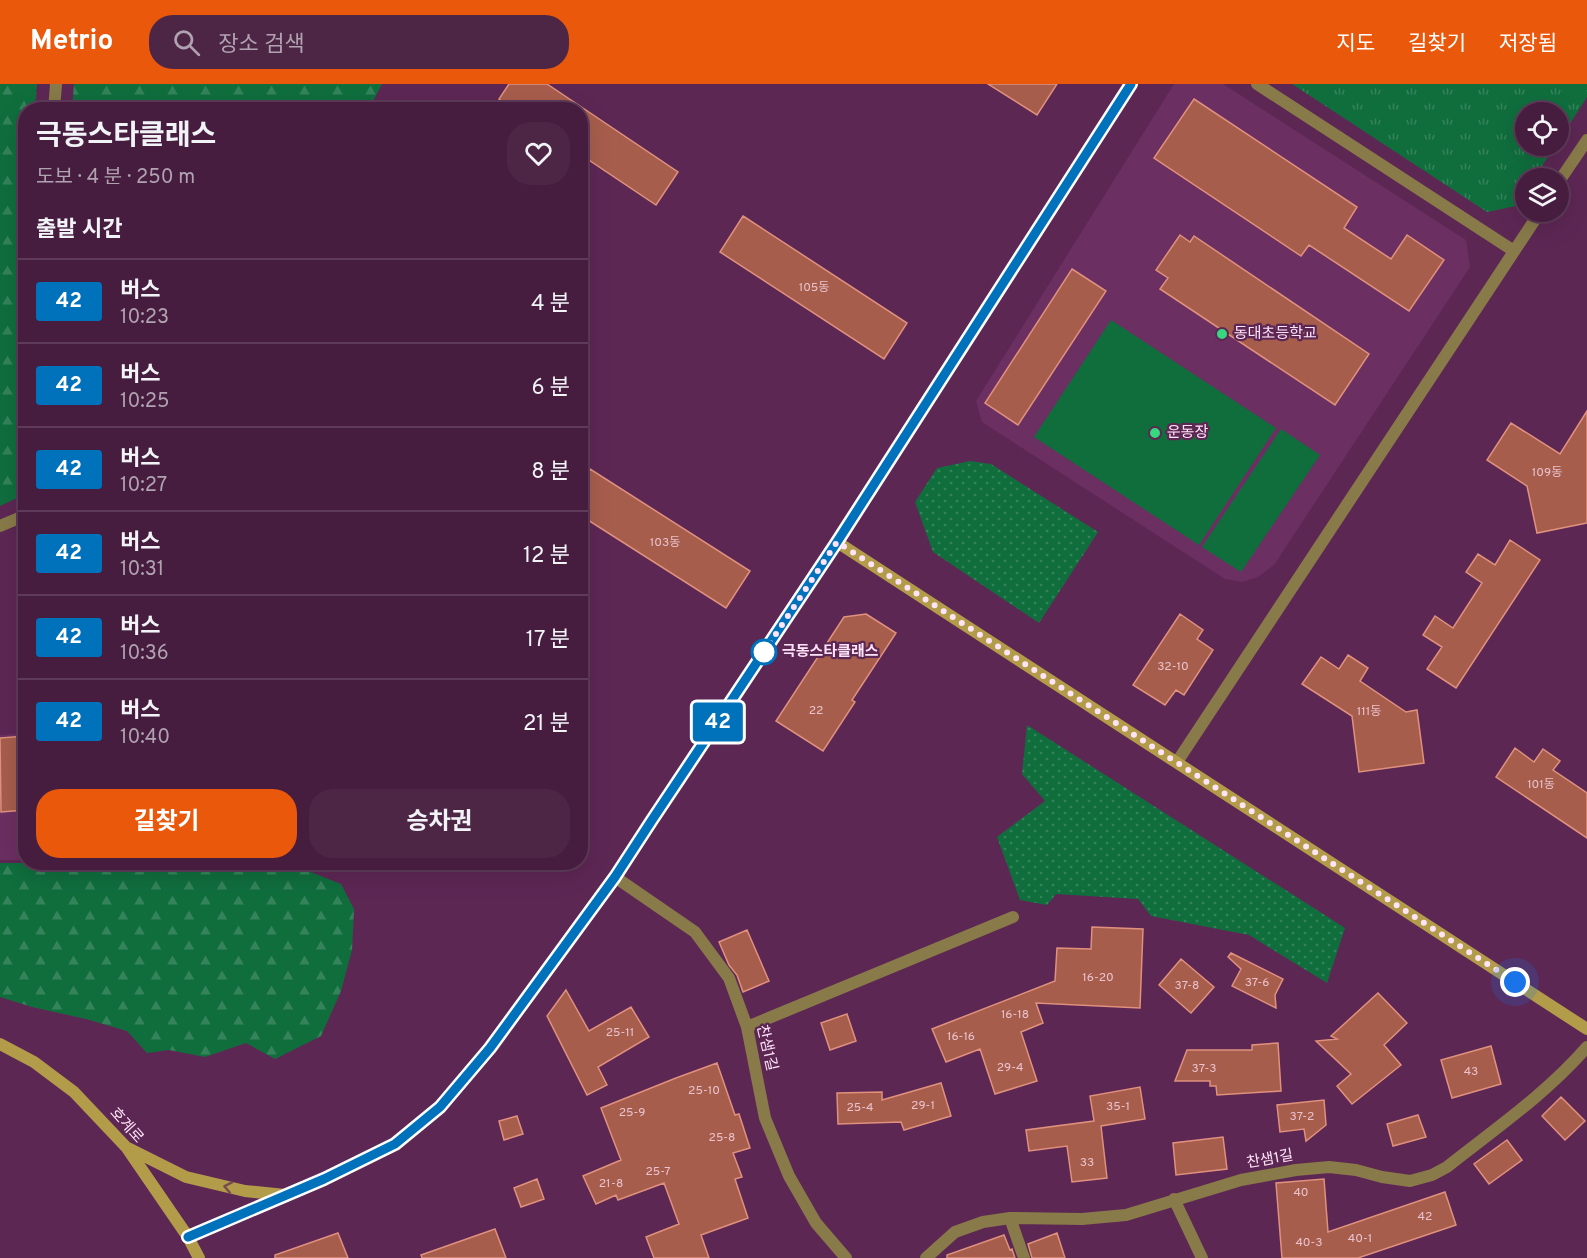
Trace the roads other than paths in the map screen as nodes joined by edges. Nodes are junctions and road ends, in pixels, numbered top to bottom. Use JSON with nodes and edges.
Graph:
{"nodes":[{"id":1,"x":56,"y":84,"type":"edge"},
{"id":2,"x":1131,"y":84,"type":"edge"},
{"id":3,"x":1257,"y":84,"type":"edge"},
{"id":4,"x":55,"y":102,"type":"edge"},
{"id":5,"x":1587,"y":140,"type":"edge"},
{"id":6,"x":1568,"y":168,"type":"edge"},
{"id":7,"x":1533,"y":222,"type":"edge"},
{"id":8,"x":1514,"y":251,"type":"junction"},
{"id":9,"x":18,"y":518,"type":"edge"},
{"id":10,"x":0,"y":526,"type":"edge"},
{"id":11,"x":837,"y":542,"type":"junction"},
{"id":12,"x":1177,"y":762,"type":"junction"},
{"id":13,"x":615,"y":877,"type":"junction"},
{"id":14,"x":1013,"y":917,"type":"dead end"},
{"id":15,"x":747,"y":1027,"type":"junction"},
{"id":16,"x":1587,"y":1029,"type":"edge"},
{"id":17,"x":0,"y":1044,"type":"edge"},
{"id":18,"x":1587,"y":1047,"type":"edge"},
{"id":19,"x":127,"y":1148,"type":"junction"},
{"id":20,"x":286,"y":1195,"type":"junction"},
{"id":21,"x":1174,"y":1199,"type":"junction"},
{"id":22,"x":1010,"y":1218,"type":"junction"},
{"id":23,"x":188,"y":1237,"type":"junction"},
{"id":24,"x":199,"y":1258,"type":"edge"},
{"id":25,"x":846,"y":1258,"type":"edge"},
{"id":26,"x":926,"y":1258,"type":"edge"},
{"id":27,"x":1024,"y":1258,"type":"edge"},
{"id":28,"x":1202,"y":1258,"type":"edge"}],
"edges":[{"from":1,"to":4,"type":"street"},
{"from":2,"to":11,"type":"street"},
{"from":3,"to":8,"type":"street"},
{"from":5,"to":6,"type":"street"},
{"from":7,"to":8,"type":"street"},
{"from":8,"to":12,"type":"street"},
{"from":9,"to":10,"type":"street"},
{"from":11,"to":12,"type":"street"},
{"from":11,"to":13,"type":"street"},
{"from":12,"to":16,"type":"street"},
{"from":13,"to":15,"type":"street","name":"찬샘1길"},
{"from":13,"to":20,"type":"street"},
{"from":14,"to":15,"type":"street"},
{"from":15,"to":25,"type":"street","name":"찬샘1길"},
{"from":17,"to":19,"type":"street","name":"호계로"},
{"from":18,"to":21,"type":"street","name":"찬샘1길"},
{"from":20,"to":19,"type":"street","one_way":true},
{"from":19,"to":23,"type":"street","name":"호계로"},
{"from":20,"to":23,"type":"street"},
{"from":21,"to":22,"type":"street","name":"찬샘1길"},
{"from":21,"to":28,"type":"street"},
{"from":22,"to":26,"type":"street","name":"찬샘1길"},
{"from":22,"to":27,"type":"street"},
{"from":23,"to":24,"type":"street","name":"호계로"}]}
